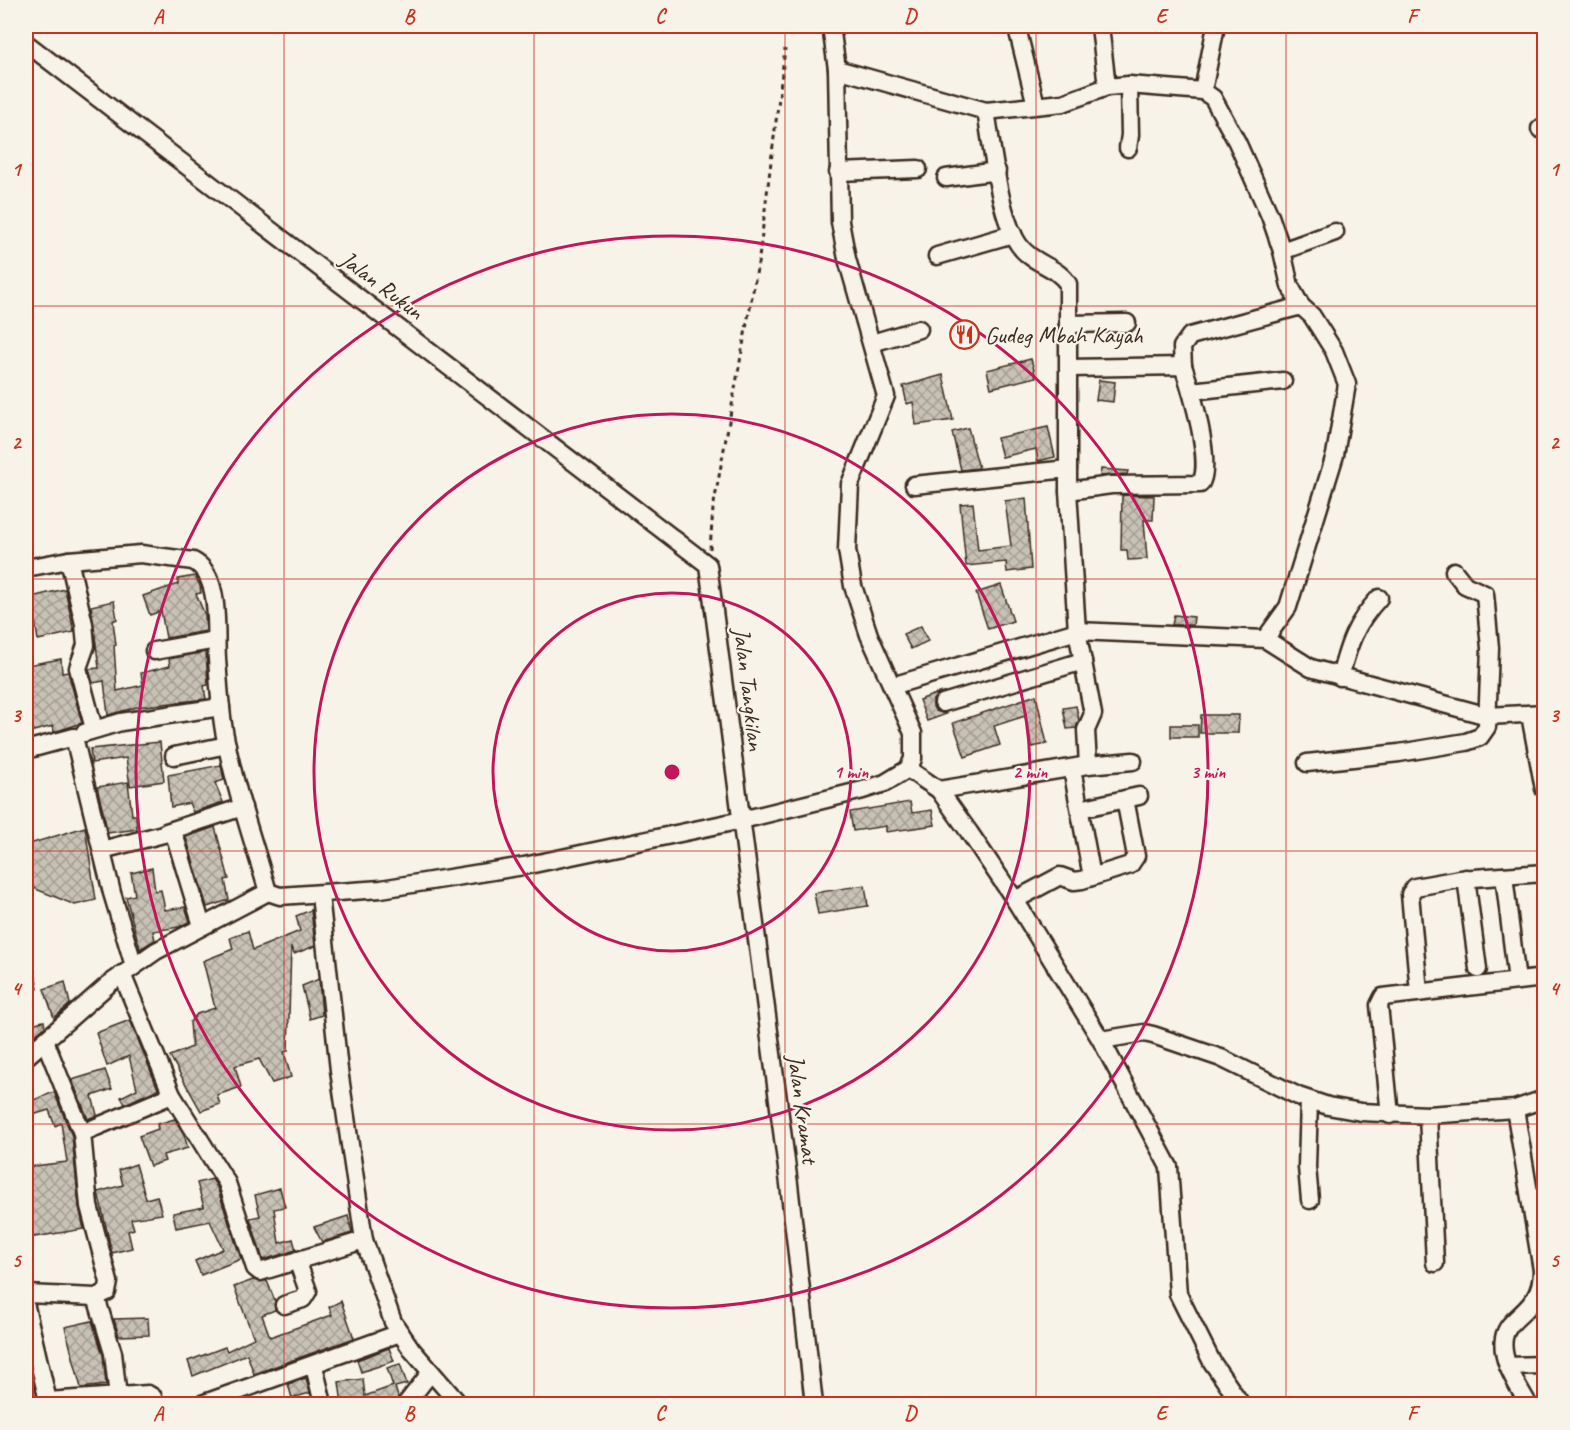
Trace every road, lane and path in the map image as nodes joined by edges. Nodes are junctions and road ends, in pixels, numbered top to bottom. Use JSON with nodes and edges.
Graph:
{"nodes":[{"id":1,"x":831,"y":26,"type":"edge"},
{"id":2,"x":1100,"y":26,"type":"edge"},
{"id":3,"x":1216,"y":26,"type":"edge"},
{"id":4,"x":1017,"y":28,"type":"dead end"},
{"id":5,"x":26,"y":43,"type":"edge"},
{"id":6,"x":784,"y":49,"type":"dead end"},
{"id":7,"x":837,"y":69,"type":"junction"},
{"id":8,"x":1129,"y":85,"type":"junction"},
{"id":9,"x":1107,"y":87,"type":"junction"},
{"id":10,"x":1203,"y":91,"type":"junction"},
{"id":11,"x":1036,"y":105,"type":"junction"},
{"id":12,"x":986,"y":111,"type":"junction"},
{"id":13,"x":1128,"y":148,"type":"dead end"},
{"id":14,"x":918,"y":169,"type":"dead end"},
{"id":15,"x":997,"y":171,"type":"junction"},
{"id":16,"x":838,"y":172,"type":"junction"},
{"id":17,"x":946,"y":178,"type":"dead end"},
{"id":18,"x":1335,"y":232,"type":"dead end"},
{"id":19,"x":1013,"y":234,"type":"junction"},
{"id":20,"x":1281,"y":250,"type":"junction"},
{"id":21,"x":937,"y":256,"type":"dead end"},
{"id":22,"x":1301,"y":306,"type":"junction"},
{"id":23,"x":1127,"y":323,"type":"dead end"},
{"id":24,"x":1068,"y":324,"type":"junction"},
{"id":25,"x":920,"y":329,"type":"dead end"},
{"id":26,"x":872,"y":343,"type":"junction"},
{"id":27,"x":1183,"y":366,"type":"junction"},
{"id":28,"x":1070,"y":368,"type":"junction"},
{"id":29,"x":1283,"y":381,"type":"dead end"},
{"id":30,"x":1191,"y":391,"type":"junction"},
{"id":31,"x":1068,"y":469,"type":"junction"},
{"id":32,"x":914,"y":485,"type":"dead end"},
{"id":33,"x":1068,"y":491,"type":"junction"},
{"id":34,"x":69,"y":560,"type":"junction"},
{"id":35,"x":708,"y":565,"type":"junction"},
{"id":36,"x":26,"y":568,"type":"edge"},
{"id":37,"x":1454,"y":572,"type":"dead end"},
{"id":38,"x":1379,"y":598,"type":"dead end"},
{"id":39,"x":1077,"y":631,"type":"junction"},
{"id":40,"x":1265,"y":639,"type":"junction"},
{"id":41,"x":216,"y":640,"type":"junction"},
{"id":42,"x":154,"y":651,"type":"dead end"},
{"id":43,"x":1083,"y":661,"type":"junction"},
{"id":44,"x":1340,"y":677,"type":"junction"},
{"id":45,"x":892,"y":686,"type":"junction"},
{"id":46,"x":944,"y":703,"type":"dead end"},
{"id":47,"x":221,"y":707,"type":"junction"},
{"id":48,"x":1537,"y":714,"type":"edge"},
{"id":49,"x":1488,"y":716,"type":"junction"},
{"id":50,"x":94,"y":729,"type":"junction"},
{"id":51,"x":74,"y":737,"type":"junction"},
{"id":52,"x":227,"y":745,"type":"junction"},
{"id":53,"x":26,"y":749,"type":"edge"},
{"id":54,"x":174,"y":756,"type":"dead end"},
{"id":55,"x":1133,"y":761,"type":"dead end"},
{"id":56,"x":1307,"y":763,"type":"dead end"},
{"id":57,"x":1080,"y":767,"type":"junction"},
{"id":58,"x":908,"y":769,"type":"junction"},
{"id":59,"x":1545,"y":789,"type":"edge"},
{"id":60,"x":939,"y":790,"type":"junction"},
{"id":61,"x":243,"y":807,"type":"junction"},
{"id":62,"x":1080,"y":809,"type":"junction"},
{"id":63,"x":742,"y":820,"type":"junction"},
{"id":64,"x":166,"y":832,"type":"junction"},
{"id":65,"x":102,"y":850,"type":"junction"},
{"id":66,"x":1545,"y":873,"type":"edge"},
{"id":67,"x":1504,"y":876,"type":"junction"},
{"id":68,"x":1092,"y":877,"type":"junction"},
{"id":69,"x":1466,"y":878,"type":"junction"},
{"id":70,"x":268,"y":892,"type":"junction"},
{"id":71,"x":320,"y":895,"type":"junction"},
{"id":72,"x":1015,"y":900,"type":"junction"},
{"id":73,"x":202,"y":926,"type":"junction"},
{"id":74,"x":1478,"y":969,"type":"dead end"},
{"id":75,"x":128,"y":970,"type":"junction"},
{"id":76,"x":1545,"y":978,"type":"edge"},
{"id":77,"x":1517,"y":981,"type":"junction"},
{"id":78,"x":1419,"y":992,"type":"junction"},
{"id":79,"x":45,"y":1041,"type":"junction"},
{"id":80,"x":1101,"y":1041,"type":"junction"},
{"id":81,"x":26,"y":1057,"type":"edge"},
{"id":82,"x":172,"y":1095,"type":"junction"},
{"id":83,"x":1545,"y":1099,"type":"edge"},
{"id":84,"x":1309,"y":1100,"type":"junction"},
{"id":85,"x":1515,"y":1109,"type":"junction"},
{"id":86,"x":1390,"y":1115,"type":"junction"},
{"id":87,"x":1428,"y":1115,"type":"junction"},
{"id":88,"x":82,"y":1133,"type":"junction"},
{"id":89,"x":1310,"y":1200,"type":"dead end"},
{"id":90,"x":1538,"y":1211,"type":"edge"},
{"id":91,"x":364,"y":1240,"type":"junction"},
{"id":92,"x":297,"y":1260,"type":"junction"},
{"id":93,"x":1435,"y":1263,"type":"dead end"},
{"id":94,"x":26,"y":1294,"type":"edge"},
{"id":95,"x":96,"y":1297,"type":"junction"},
{"id":96,"x":284,"y":1305,"type":"dead end"},
{"id":97,"x":26,"y":1307,"type":"edge"},
{"id":98,"x":400,"y":1333,"type":"junction"},
{"id":99,"x":32,"y":1362,"type":"edge"},
{"id":100,"x":1545,"y":1365,"type":"edge"},
{"id":101,"x":314,"y":1366,"type":"junction"},
{"id":102,"x":1508,"y":1366,"type":"junction"},
{"id":103,"x":431,"y":1372,"type":"junction"},
{"id":104,"x":118,"y":1397,"type":"junction"},
{"id":105,"x":247,"y":1397,"type":"edge"},
{"id":106,"x":80,"y":1401,"type":"edge"},
{"id":107,"x":48,"y":1403,"type":"edge"},
{"id":108,"x":155,"y":1404,"type":"edge"},
{"id":109,"x":202,"y":1404,"type":"edge"},
{"id":110,"x":323,"y":1404,"type":"edge"},
{"id":111,"x":406,"y":1404,"type":"edge"},
{"id":112,"x":459,"y":1404,"type":"edge"},
{"id":113,"x":814,"y":1404,"type":"edge"},
{"id":114,"x":1241,"y":1404,"type":"edge"},
{"id":115,"x":1528,"y":1404,"type":"edge"}],
"edges":[{"from":1,"to":7,"type":"street"},
{"from":2,"to":9,"type":"street"},
{"from":3,"to":10,"type":"street"},
{"from":4,"to":11,"type":"street"},
{"from":5,"to":35,"type":"street","name":"Jalan Rukun"},
{"from":6,"to":35,"type":"path"},
{"from":7,"to":12,"type":"street"},
{"from":7,"to":16,"type":"street"},
{"from":8,"to":9,"type":"street"},
{"from":8,"to":10,"type":"street"},
{"from":8,"to":13,"type":"street"},
{"from":9,"to":11,"type":"street"},
{"from":10,"to":20,"type":"street"},
{"from":11,"to":12,"type":"street"},
{"from":12,"to":15,"type":"street"},
{"from":14,"to":16,"type":"street"},
{"from":15,"to":17,"type":"street"},
{"from":15,"to":19,"type":"street"},
{"from":16,"to":26,"type":"street"},
{"from":18,"to":20,"type":"street"},
{"from":19,"to":21,"type":"street"},
{"from":19,"to":24,"type":"street"},
{"from":20,"to":22,"type":"street"},
{"from":22,"to":27,"type":"street"},
{"from":22,"to":40,"type":"street"},
{"from":23,"to":24,"type":"street"},
{"from":24,"to":28,"type":"street"},
{"from":25,"to":26,"type":"street"},
{"from":26,"to":45,"type":"street"},
{"from":27,"to":28,"type":"street"},
{"from":27,"to":30,"type":"street"},
{"from":28,"to":31,"type":"street"},
{"from":29,"to":30,"type":"street"},
{"from":30,"to":33,"type":"street"},
{"from":31,"to":32,"type":"street"},
{"from":31,"to":33,"type":"street"},
{"from":33,"to":39,"type":"street"},
{"from":34,"to":36,"type":"street"},
{"from":34,"to":41,"type":"street"},
{"from":34,"to":50,"type":"street"},
{"from":35,"to":63,"type":"street","name":"Jalan Tangkilan"},
{"from":37,"to":49,"type":"street"},
{"from":38,"to":44,"type":"street"},
{"from":39,"to":40,"type":"street"},
{"from":39,"to":43,"type":"street"},
{"from":39,"to":45,"type":"street"},
{"from":40,"to":44,"type":"street"},
{"from":41,"to":42,"type":"street"},
{"from":41,"to":47,"type":"street"},
{"from":43,"to":46,"type":"street"},
{"from":43,"to":57,"type":"street"},
{"from":44,"to":49,"type":"street"},
{"from":45,"to":58,"type":"street"},
{"from":47,"to":50,"type":"street"},
{"from":47,"to":52,"type":"street"},
{"from":48,"to":49,"type":"street"},
{"from":48,"to":59,"type":"street"},
{"from":49,"to":56,"type":"street"},
{"from":50,"to":51,"type":"street"},
{"from":51,"to":53,"type":"street"},
{"from":51,"to":65,"type":"street"},
{"from":52,"to":54,"type":"street"},
{"from":52,"to":61,"type":"street"},
{"from":55,"to":57,"type":"street"},
{"from":57,"to":60,"type":"street"},
{"from":57,"to":62,"type":"street"},
{"from":58,"to":60,"type":"street"},
{"from":58,"to":63,"type":"street"},
{"from":60,"to":72,"type":"street"},
{"from":61,"to":64,"type":"street"},
{"from":61,"to":70,"type":"street"},
{"from":62,"to":68,"type":"street"},
{"from":62,"to":68,"type":"street"},
{"from":63,"to":71,"type":"street"},
{"from":63,"to":113,"type":"street","name":"Jalan Kramat"},
{"from":64,"to":65,"type":"street"},
{"from":64,"to":73,"type":"street"},
{"from":65,"to":75,"type":"street"},
{"from":66,"to":67,"type":"street"},
{"from":67,"to":69,"type":"street"},
{"from":67,"to":77,"type":"street"},
{"from":68,"to":72,"type":"street"},
{"from":69,"to":74,"type":"street"},
{"from":69,"to":78,"type":"street"},
{"from":70,"to":71,"type":"street"},
{"from":70,"to":73,"type":"street"},
{"from":71,"to":91,"type":"street"},
{"from":72,"to":80,"type":"street"},
{"from":73,"to":75,"type":"street"},
{"from":75,"to":79,"type":"street"},
{"from":75,"to":82,"type":"street"},
{"from":76,"to":77,"type":"street"},
{"from":77,"to":78,"type":"street"},
{"from":78,"to":86,"type":"street"},
{"from":79,"to":81,"type":"street"},
{"from":79,"to":88,"type":"street"},
{"from":80,"to":84,"type":"street"},
{"from":80,"to":114,"type":"street"},
{"from":82,"to":88,"type":"street"},
{"from":82,"to":92,"type":"street"},
{"from":83,"to":85,"type":"street"},
{"from":84,"to":86,"type":"street"},
{"from":84,"to":89,"type":"street"},
{"from":85,"to":87,"type":"street"},
{"from":85,"to":90,"type":"street"},
{"from":86,"to":87,"type":"street"},
{"from":87,"to":93,"type":"street"},
{"from":88,"to":95,"type":"street"},
{"from":90,"to":102,"type":"street"},
{"from":91,"to":92,"type":"street"},
{"from":91,"to":98,"type":"street"},
{"from":92,"to":96,"type":"street"},
{"from":94,"to":95,"type":"street"},
{"from":95,"to":104,"type":"street"},
{"from":97,"to":99,"type":"street"},
{"from":98,"to":101,"type":"street"},
{"from":98,"to":103,"type":"street"},
{"from":99,"to":107,"type":"street"},
{"from":100,"to":102,"type":"street"},
{"from":101,"to":105,"type":"street"},
{"from":101,"to":110,"type":"street"},
{"from":102,"to":115,"type":"street"},
{"from":103,"to":111,"type":"street"},
{"from":103,"to":112,"type":"street"},
{"from":104,"to":106,"type":"street"},
{"from":104,"to":108,"type":"street"},
{"from":105,"to":109,"type":"street"},
{"from":106,"to":107,"type":"street"}]}
